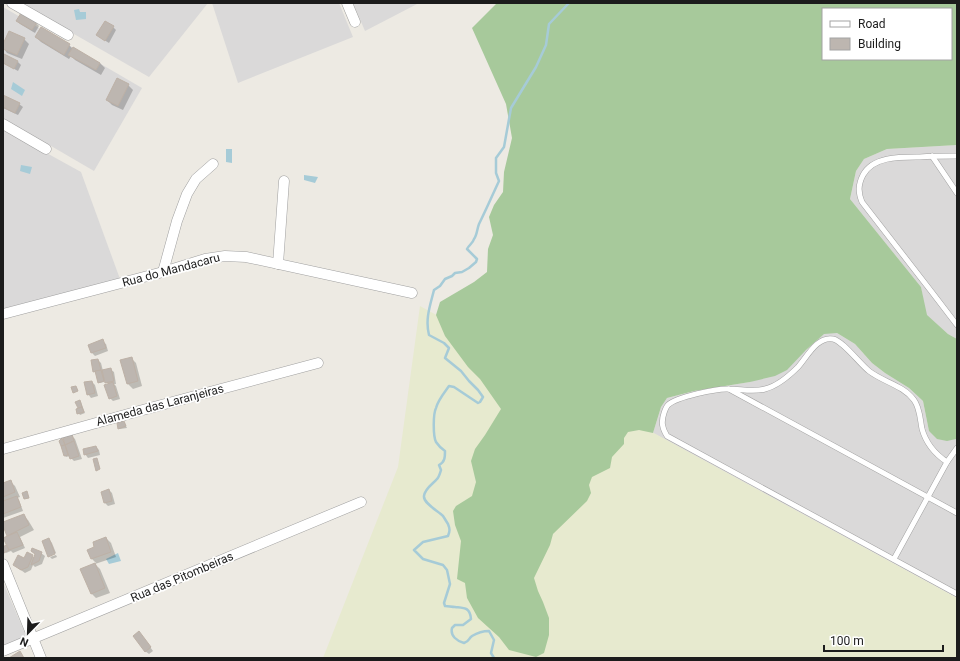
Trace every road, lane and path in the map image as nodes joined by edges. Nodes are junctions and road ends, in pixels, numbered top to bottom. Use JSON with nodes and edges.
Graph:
{"nodes":[{"id":1,"x":12,"y":3,"type":"edge"},
{"id":2,"x":347,"y":3,"type":"edge"},
{"id":3,"x":355,"y":22,"type":"dead end"},
{"id":4,"x":68,"y":35,"type":"dead end"},
{"id":5,"x":3,"y":124,"type":"edge"},
{"id":6,"x":46,"y":149,"type":"dead end"},
{"id":7,"x":932,"y":156,"type":"junction"},
{"id":8,"x":957,"y":156,"type":"edge"},
{"id":9,"x":213,"y":164,"type":"dead end"},
{"id":10,"x":284,"y":181,"type":"dead end"},
{"id":11,"x":957,"y":193,"type":"edge"},
{"id":12,"x":278,"y":264,"type":"junction"},
{"id":13,"x":163,"y":272,"type":"junction"},
{"id":14,"x":412,"y":293,"type":"dead end"},
{"id":15,"x":3,"y":314,"type":"edge"},
{"id":16,"x":957,"y":325,"type":"edge"},
{"id":17,"x":318,"y":363,"type":"dead end"},
{"id":18,"x":727,"y":388,"type":"junction"},
{"id":19,"x":957,"y":448,"type":"edge"},
{"id":20,"x":3,"y":449,"type":"edge"},
{"id":21,"x":947,"y":462,"type":"junction"},
{"id":22,"x":928,"y":497,"type":"junction"},
{"id":23,"x":361,"y":502,"type":"dead end"},
{"id":24,"x":957,"y":513,"type":"edge"},
{"id":25,"x":894,"y":559,"type":"junction"},
{"id":26,"x":3,"y":564,"type":"edge"},
{"id":27,"x":957,"y":594,"type":"edge"},
{"id":28,"x":33,"y":639,"type":"junction"},
{"id":29,"x":3,"y":652,"type":"edge"},
{"id":30,"x":41,"y":658,"type":"edge"}],
"edges":[{"from":1,"to":4,"type":"street"},
{"from":2,"to":3,"type":"street"},
{"from":5,"to":6,"type":"street"},
{"from":7,"to":8,"type":"lane"},
{"from":7,"to":11,"type":"lane"},
{"from":7,"to":16,"type":"lane"},
{"from":9,"to":13,"type":"street"},
{"from":10,"to":12,"type":"street"},
{"from":12,"to":13,"type":"street","name":"Rua do Mandacaru"},
{"from":12,"to":14,"type":"street","name":"Rua do Mandacaru"},
{"from":13,"to":15,"type":"street","name":"Rua do Mandacaru"},
{"from":17,"to":20,"type":"street","name":"Alameda das Laranjeiras"},
{"from":18,"to":21,"type":"lane"},
{"from":18,"to":22,"type":"lane"},
{"from":18,"to":25,"type":"lane"},
{"from":19,"to":21,"type":"lane"},
{"from":21,"to":22,"type":"lane"},
{"from":22,"to":24,"type":"lane"},
{"from":22,"to":25,"type":"lane"},
{"from":23,"to":28,"type":"street","name":"Rua das Pitombeiras"},
{"from":25,"to":27,"type":"lane"},
{"from":26,"to":28,"type":"street"},
{"from":28,"to":29,"type":"street","name":"Rua das Pitombeiras"},
{"from":28,"to":30,"type":"street"}]}
